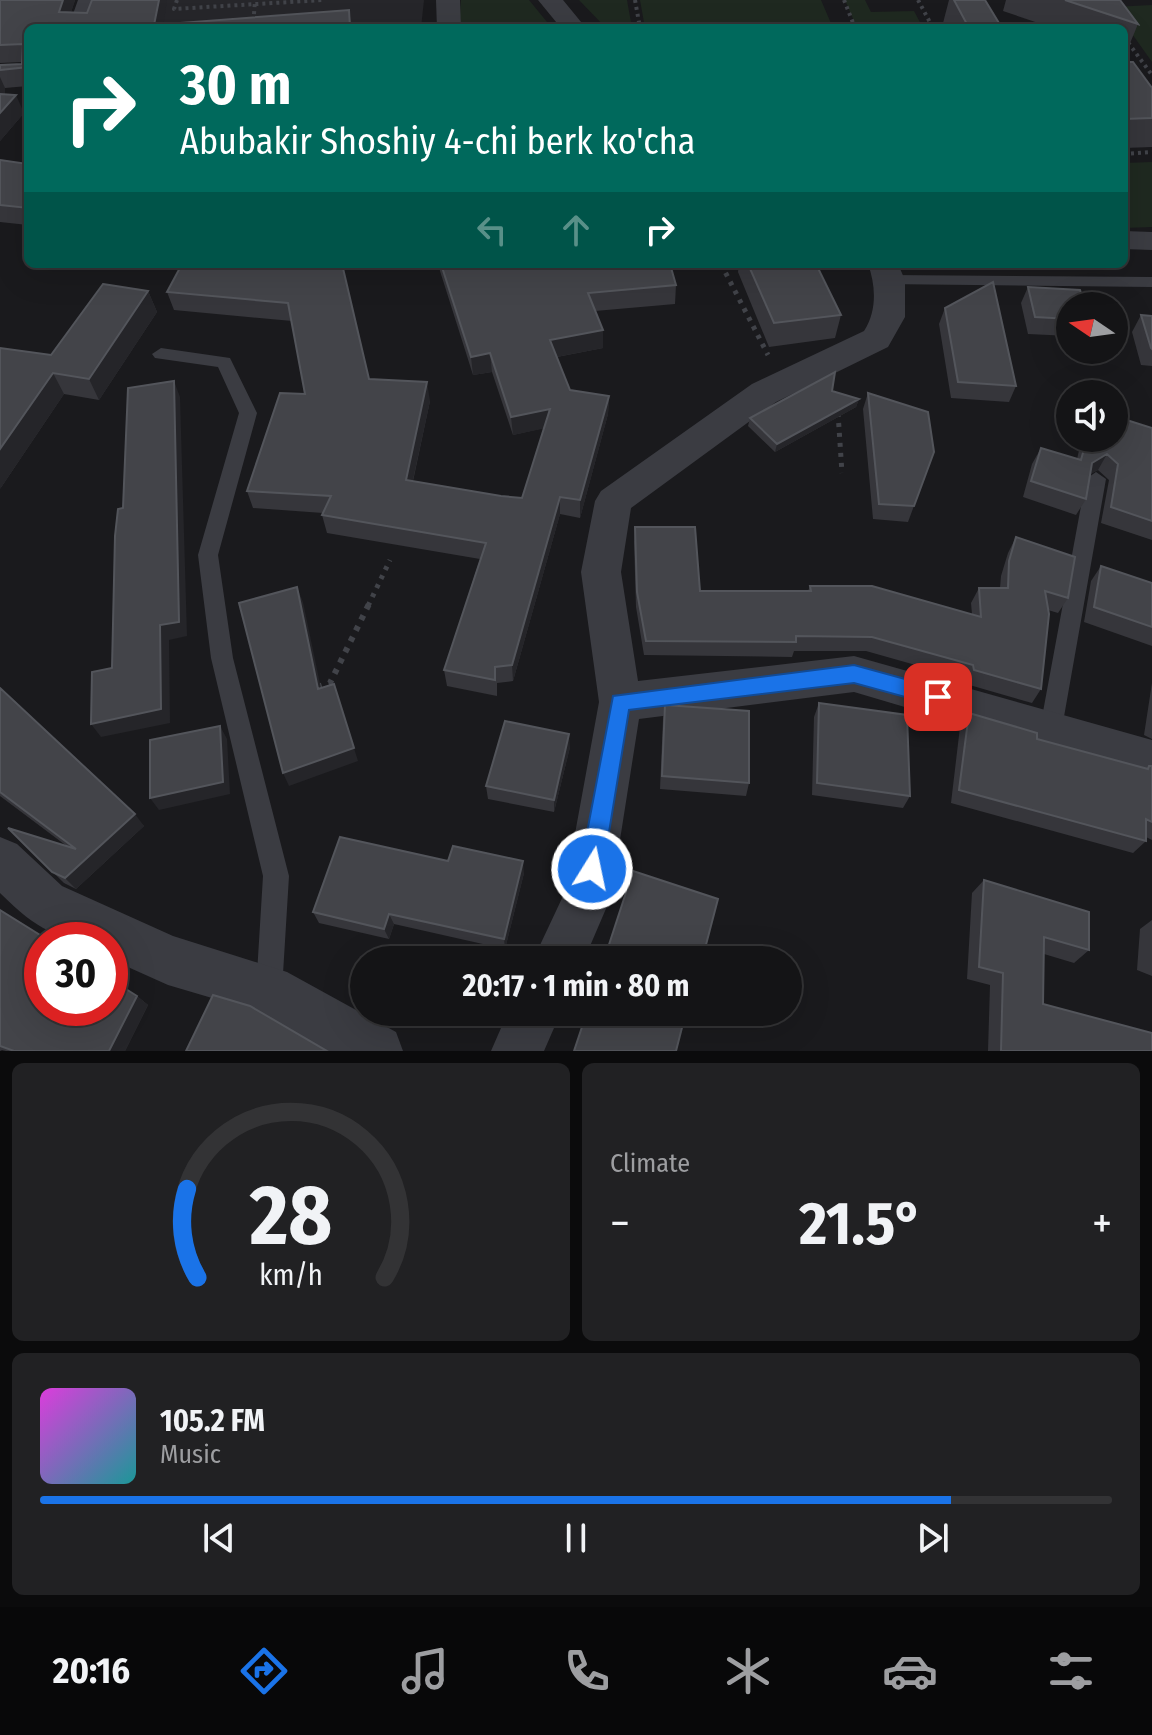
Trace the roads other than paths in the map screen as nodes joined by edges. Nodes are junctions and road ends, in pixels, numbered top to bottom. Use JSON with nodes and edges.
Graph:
{"nodes":[{"id":1,"x":90,"y":0,"type":"edge"},
{"id":2,"x":448,"y":0,"type":"edge"},
{"id":3,"x":550,"y":0,"type":"edge"},
{"id":4,"x":81,"y":24,"type":"edge"},
{"id":5,"x":449,"y":24,"type":"edge"},
{"id":6,"x":571,"y":24,"type":"edge"},
{"id":7,"x":1128,"y":240,"type":"edge"},
{"id":8,"x":1152,"y":241,"type":"edge"},
{"id":9,"x":886,"y":272,"type":"edge"},
{"id":10,"x":1152,"y":282,"type":"edge"},
{"id":11,"x":161,"y":354,"type":"dead end"},
{"id":12,"x":1096,"y":479,"type":"edge"},
{"id":13,"x":620,"y":702,"type":"junction"},
{"id":14,"x":1051,"y":728,"type":"junction"},
{"id":15,"x":1152,"y":760,"type":"edge"},
{"id":16,"x":0,"y":860,"type":"edge"},
{"id":17,"x":564,"y":946,"type":"edge"},
{"id":18,"x":269,"y":990,"type":"junction"},
{"id":19,"x":529,"y":1026,"type":"edge"},
{"id":20,"x":377,"y":1051,"type":"edge"},
{"id":21,"x":517,"y":1051,"type":"edge"}],
"edges":[{"from":1,"to":4,"type":"street"},
{"from":2,"to":5,"type":"street"},
{"from":3,"to":6,"type":"street"},
{"from":7,"to":8,"type":"street"},
{"from":9,"to":10,"type":"lane"},
{"from":9,"to":13,"type":"street"},
{"from":11,"to":18,"type":"lane"},
{"from":12,"to":14,"type":"lane"},
{"from":13,"to":14,"type":"street"},
{"from":13,"to":17,"type":"street"},
{"from":14,"to":15,"type":"street"},
{"from":16,"to":18,"type":"street"},
{"from":18,"to":20,"type":"street"},
{"from":19,"to":21,"type":"street"}]}
